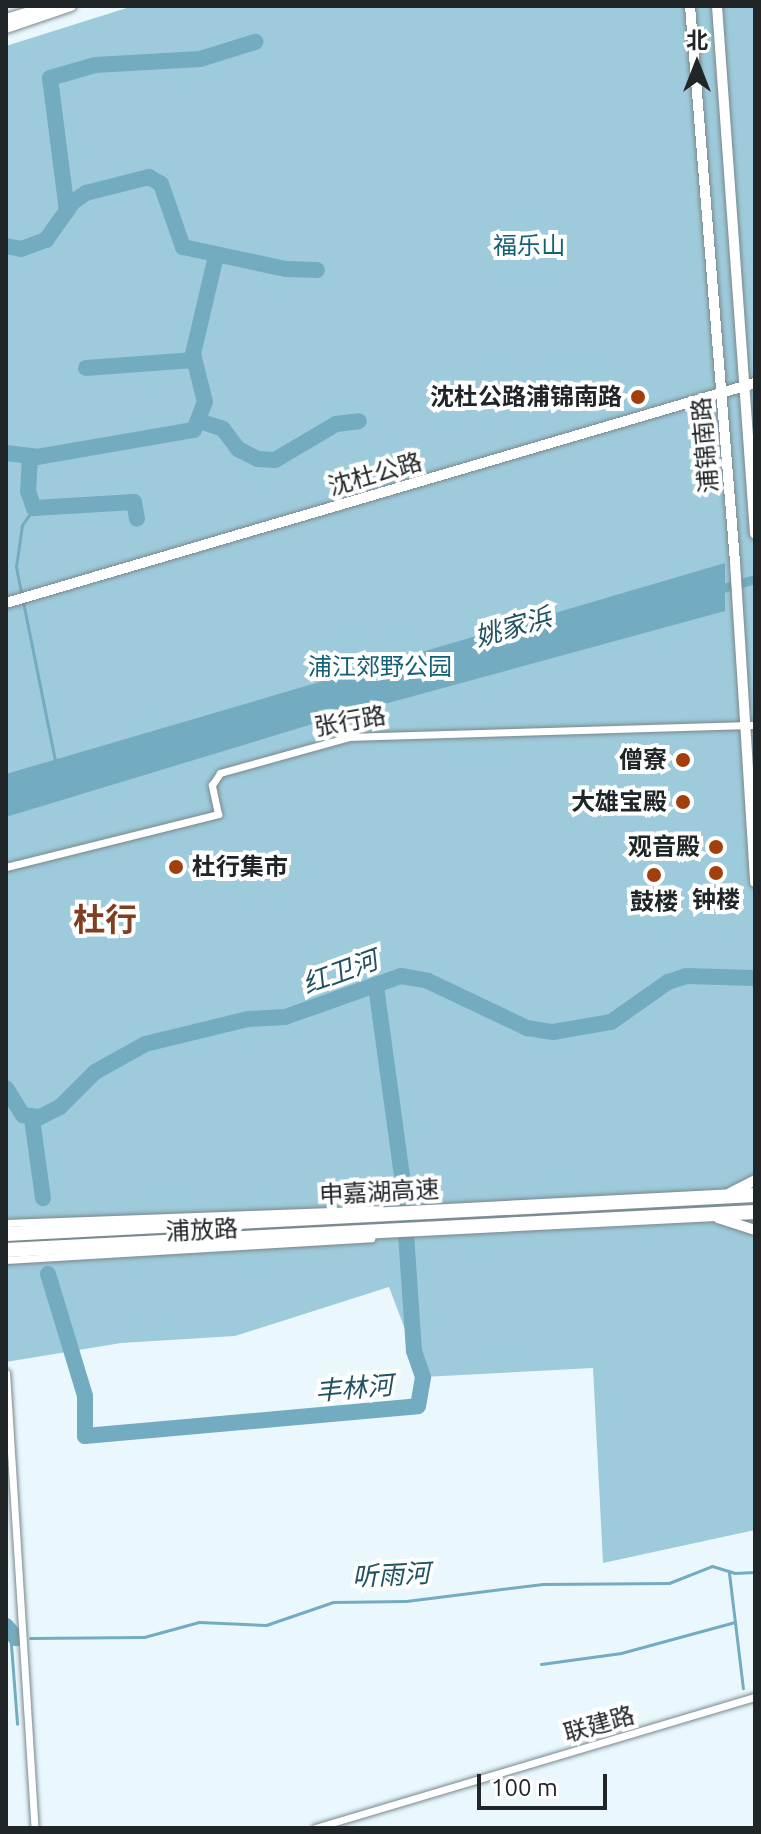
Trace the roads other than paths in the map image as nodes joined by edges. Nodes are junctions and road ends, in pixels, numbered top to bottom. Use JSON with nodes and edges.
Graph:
{"nodes":[{"id":1,"x":49,"y":6,"type":"edge"},
{"id":2,"x":71,"y":6,"type":"edge"},
{"id":3,"x":690,"y":6,"type":"edge"},
{"id":4,"x":717,"y":6,"type":"edge"},
{"id":5,"x":6,"y":19,"type":"edge"},
{"id":6,"x":6,"y":28,"type":"edge"},
{"id":7,"x":755,"y":383,"type":"edge"},
{"id":8,"x":743,"y":386,"type":"junction"},
{"id":9,"x":721,"y":392,"type":"junction"},
{"id":10,"x":755,"y":534,"type":"edge"},
{"id":11,"x":6,"y":603,"type":"edge"},
{"id":12,"x":750,"y":725,"type":"edge"},
{"id":13,"x":6,"y":867,"type":"edge"},
{"id":14,"x":755,"y":882,"type":"edge"},
{"id":15,"x":755,"y":1180,"type":"edge"},
{"id":16,"x":730,"y":1193,"type":"dead end"},
{"id":17,"x":755,"y":1195,"type":"edge"},
{"id":18,"x":394,"y":1210,"type":"dead end"},
{"id":19,"x":755,"y":1212,"type":"edge"},
{"id":20,"x":718,"y":1218,"type":"dead end"},
{"id":21,"x":6,"y":1223,"type":"edge"},
{"id":22,"x":755,"y":1230,"type":"edge"},
{"id":23,"x":398,"y":1232,"type":"dead end"},
{"id":24,"x":6,"y":1234,"type":"edge"},
{"id":25,"x":6,"y":1250,"type":"edge"},
{"id":26,"x":6,"y":1260,"type":"edge"},
{"id":27,"x":6,"y":1373,"type":"edge"},
{"id":28,"x":755,"y":1697,"type":"edge"},
{"id":29,"x":35,"y":1828,"type":"edge"},
{"id":30,"x":315,"y":1828,"type":"edge"}],
"edges":[{"from":1,"to":5,"type":"main road"},
{"from":2,"to":6,"type":"main road"},
{"from":3,"to":9,"type":"main road","name":"浦锦南路"},
{"from":4,"to":8,"type":"main road","name":"浦锦南路"},
{"from":7,"to":8,"type":"main road","name":"沈杜公路"},
{"from":8,"to":9,"type":"main road","name":"沈杜公路"},
{"from":8,"to":10,"type":"main road","name":"浦锦南路"},
{"from":9,"to":11,"type":"main road","name":"沈杜公路"},
{"from":9,"to":12,"type":"main road","name":"浦锦南路"},
{"from":12,"to":13,"type":"street","name":"张行路"},
{"from":12,"to":14,"type":"main road","name":"浦锦南路"},
{"from":15,"to":16,"type":"main road"},
{"from":17,"to":24,"type":"highway","name":"申嘉湖高速"},
{"from":18,"to":21,"type":"street","name":"浦放路"},
{"from":19,"to":25,"type":"highway","name":"申嘉湖高速"},
{"from":20,"to":22,"type":"main road"},
{"from":23,"to":26,"type":"street","name":"浦放路"},
{"from":27,"to":29,"type":"street"},
{"from":28,"to":30,"type":"street","name":"联建路"}]}
